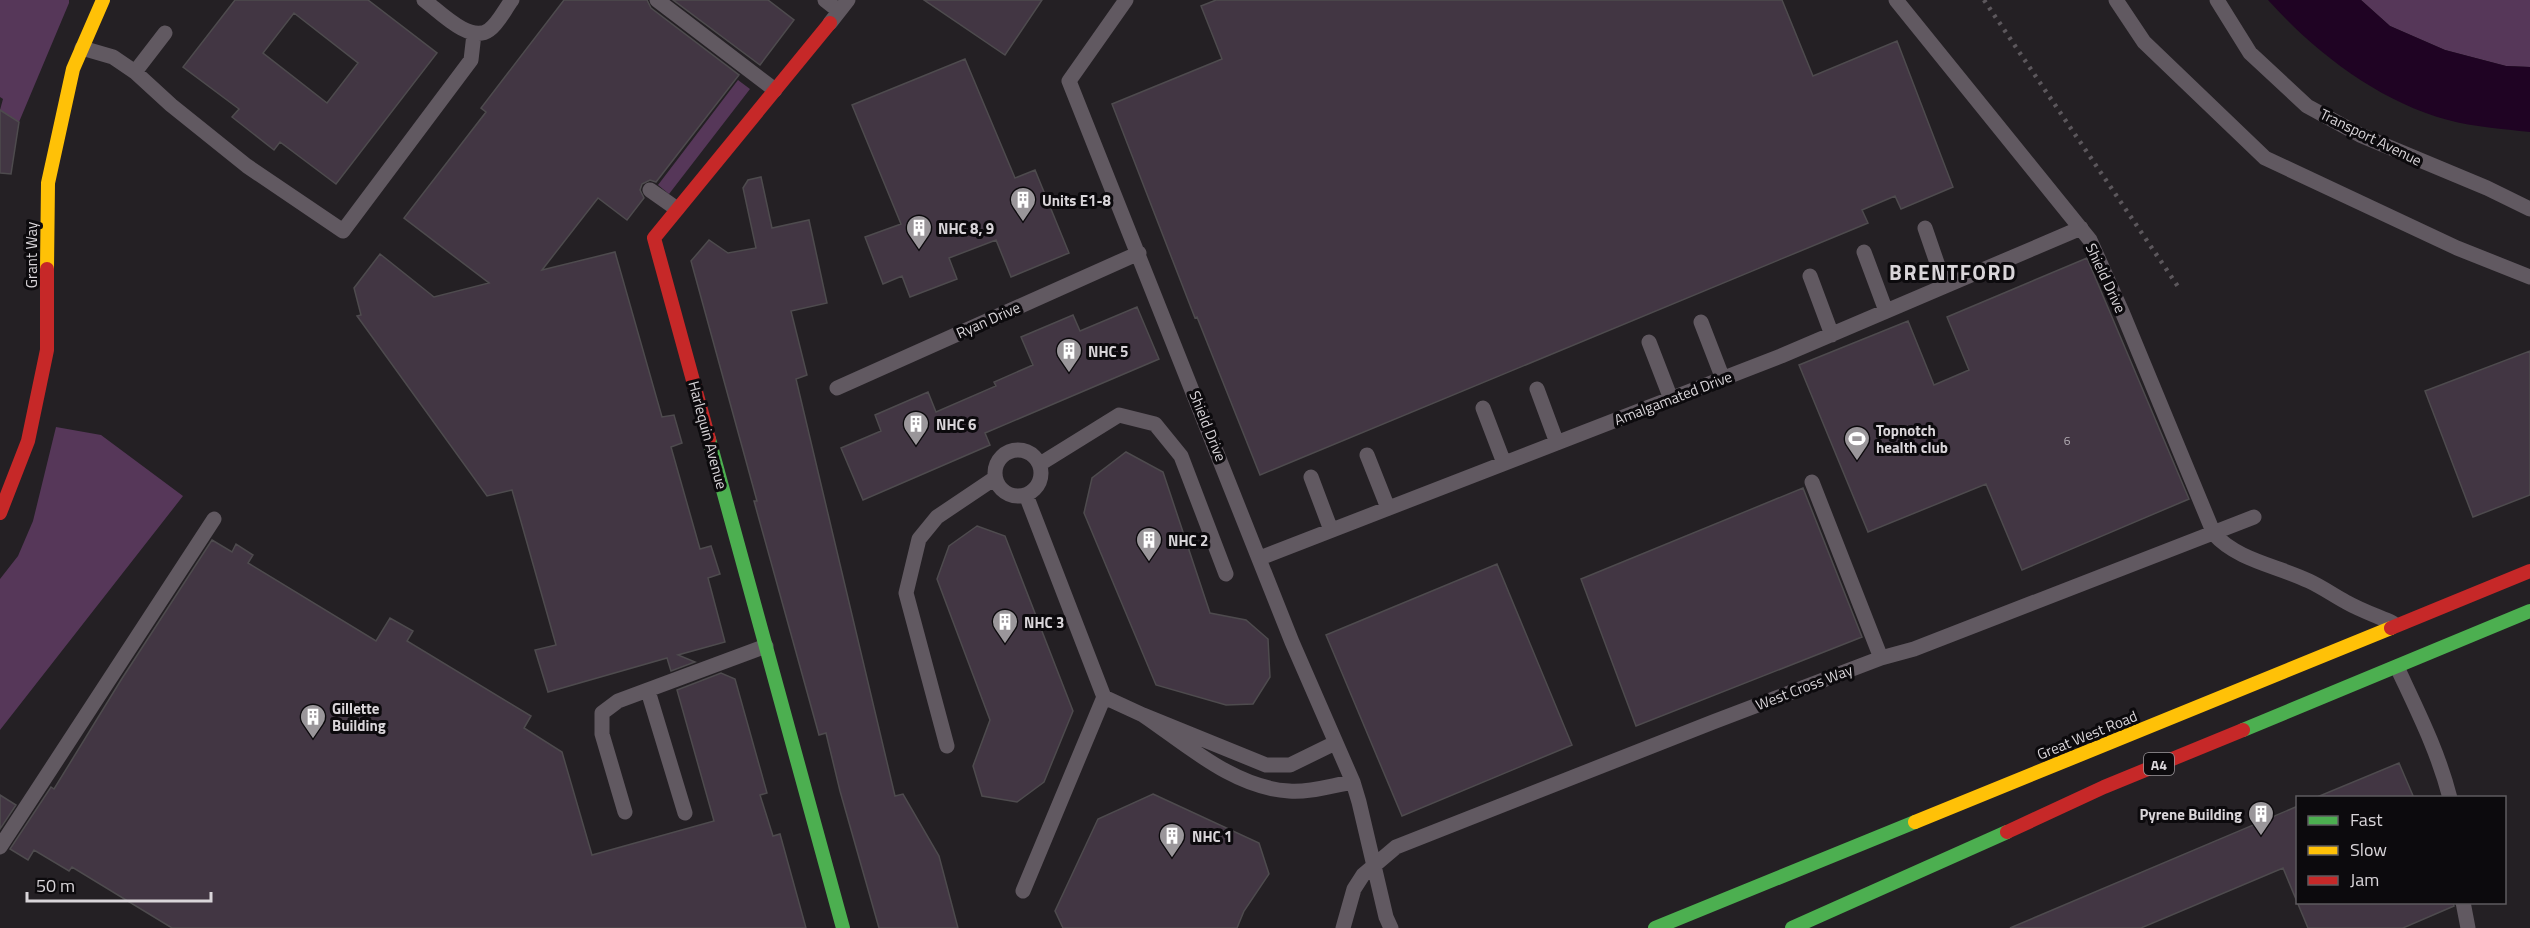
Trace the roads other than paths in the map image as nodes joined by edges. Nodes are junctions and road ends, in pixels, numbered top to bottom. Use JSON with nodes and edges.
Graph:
{"nodes":[{"id":1,"x":103,"y":0,"type":"edge"},
{"id":2,"x":424,"y":0,"type":"edge"},
{"id":3,"x":512,"y":0,"type":"edge"},
{"id":4,"x":657,"y":0,"type":"edge"},
{"id":5,"x":825,"y":0,"type":"edge"},
{"id":6,"x":1126,"y":0,"type":"edge"},
{"id":7,"x":1896,"y":0,"type":"edge"},
{"id":8,"x":2116,"y":0,"type":"edge"},
{"id":9,"x":2217,"y":0,"type":"edge"},
{"id":10,"x":839,"y":11,"type":"edge"},
{"id":11,"x":165,"y":33,"type":"dead end"},
{"id":12,"x":474,"y":34,"type":"junction"},
{"id":13,"x":82,"y":48,"type":"junction"},
{"id":14,"x":135,"y":72,"type":"junction"},
{"id":15,"x":775,"y":90,"type":"junction"},
{"id":16,"x":650,"y":190,"type":"dead end"},
{"id":17,"x":2530,"y":208,"type":"edge"},
{"id":18,"x":677,"y":209,"type":"junction"},
{"id":19,"x":1925,"y":228,"type":"dead end"},
{"id":20,"x":2081,"y":228,"type":"junction"},
{"id":21,"x":1864,"y":252,"type":"dead end"},
{"id":22,"x":1139,"y":253,"type":"junction"},
{"id":23,"x":1810,"y":276,"type":"dead end"},
{"id":24,"x":2530,"y":278,"type":"edge"},
{"id":25,"x":1945,"y":286,"type":"junction"},
{"id":26,"x":1887,"y":311,"type":"junction"},
{"id":27,"x":1701,"y":322,"type":"dead end"},
{"id":28,"x":1832,"y":335,"type":"junction"},
{"id":29,"x":1649,"y":342,"type":"dead end"},
{"id":30,"x":1723,"y":379,"type":"junction"},
{"id":31,"x":837,"y":388,"type":"dead end"},
{"id":32,"x":1537,"y":389,"type":"dead end"},
{"id":33,"x":1671,"y":399,"type":"junction"},
{"id":34,"x":1483,"y":408,"type":"dead end"},
{"id":35,"x":1557,"y":443,"type":"junction"},
{"id":36,"x":1367,"y":455,"type":"dead end"},
{"id":37,"x":1504,"y":463,"type":"junction"},
{"id":38,"x":1040,"y":464,"type":"junction"},
{"id":39,"x":1311,"y":477,"type":"dead end"},
{"id":40,"x":995,"y":478,"type":"junction"},
{"id":41,"x":1812,"y":482,"type":"dead end"},
{"id":42,"x":1026,"y":495,"type":"junction"},
{"id":43,"x":1388,"y":508,"type":"junction"},
{"id":44,"x":0,"y":513,"type":"edge"},
{"id":45,"x":2254,"y":517,"type":"dead end"},
{"id":46,"x":214,"y":519,"type":"dead end"},
{"id":47,"x":1331,"y":530,"type":"junction"},
{"id":48,"x":2214,"y":534,"type":"junction"},
{"id":49,"x":1260,"y":558,"type":"junction"},
{"id":50,"x":2530,"y":571,"type":"edge"},
{"id":51,"x":1226,"y":574,"type":"dead end"},
{"id":52,"x":2530,"y":611,"type":"edge"},
{"id":53,"x":2399,"y":626,"type":"junction"},
{"id":54,"x":766,"y":646,"type":"junction"},
{"id":55,"x":1881,"y":658,"type":"junction"},
{"id":56,"x":2397,"y":667,"type":"junction"},
{"id":57,"x":648,"y":691,"type":"junction"},
{"id":58,"x":1104,"y":698,"type":"junction"},
{"id":59,"x":1143,"y":715,"type":"junction"},
{"id":60,"x":1335,"y":743,"type":"junction"},
{"id":61,"x":947,"y":746,"type":"dead end"},
{"id":62,"x":1353,"y":782,"type":"junction"},
{"id":63,"x":2449,"y":796,"type":"edge"},
{"id":64,"x":625,"y":812,"type":"dead end"},
{"id":65,"x":685,"y":813,"type":"dead end"},
{"id":66,"x":0,"y":847,"type":"edge"},
{"id":67,"x":1373,"y":866,"type":"junction"},
{"id":68,"x":1023,"y":891,"type":"dead end"},
{"id":69,"x":2463,"y":904,"type":"edge"},
{"id":70,"x":843,"y":928,"type":"edge"},
{"id":71,"x":1343,"y":928,"type":"edge"},
{"id":72,"x":1391,"y":928,"type":"edge"},
{"id":73,"x":1655,"y":928,"type":"edge"},
{"id":74,"x":1792,"y":928,"type":"edge"},
{"id":75,"x":2468,"y":928,"type":"edge"}],
"edges":[{"from":1,"to":13,"type":"main road","name":"Grant Way"},
{"from":2,"to":12,"type":"lane"},
{"from":3,"to":12,"type":"lane"},
{"from":4,"to":15,"type":"lane"},
{"from":5,"to":10,"type":"lane"},
{"from":6,"to":22,"type":"lane","name":"Shield Drive"},
{"from":7,"to":20,"type":"lane","name":"Shield Drive"},
{"from":8,"to":24,"type":"lane"},
{"from":9,"to":17,"type":"lane","name":"Transport Avenue"},
{"from":10,"to":15,"type":"main road","name":"Harlequin Avenue"},
{"from":11,"to":14,"type":"lane"},
{"from":12,"to":14,"type":"lane"},
{"from":13,"to":14,"type":"lane"},
{"from":13,"to":44,"type":"main road","name":"Grant Way"},
{"from":15,"to":18,"type":"main road","name":"Harlequin Avenue"},
{"from":16,"to":18,"type":"lane"},
{"from":18,"to":54,"type":"main road","name":"Harlequin Avenue"},
{"from":19,"to":25,"type":"lane"},
{"from":20,"to":25,"type":"lane","name":"Amalgamated Drive"},
{"from":20,"to":48,"type":"lane","name":"Shield Drive"},
{"from":21,"to":26,"type":"lane"},
{"from":22,"to":31,"type":"lane","name":"Ryan Drive"},
{"from":22,"to":49,"type":"lane","name":"Shield Drive"},
{"from":23,"to":28,"type":"lane"},
{"from":25,"to":26,"type":"lane","name":"Amalgamated Drive"},
{"from":26,"to":28,"type":"lane","name":"Amalgamated Drive"},
{"from":27,"to":30,"type":"lane"},
{"from":28,"to":30,"type":"lane","name":"Amalgamated Drive"},
{"from":29,"to":33,"type":"lane"},
{"from":30,"to":33,"type":"lane","name":"Amalgamated Drive"},
{"from":32,"to":35,"type":"lane"},
{"from":33,"to":35,"type":"lane","name":"Amalgamated Drive"},
{"from":34,"to":37,"type":"lane"},
{"from":35,"to":37,"type":"lane","name":"Amalgamated Drive"},
{"from":36,"to":43,"type":"lane"},
{"from":37,"to":43,"type":"lane","name":"Amalgamated Drive"},
{"from":38,"to":40,"type":"lane"},
{"from":38,"to":42,"type":"lane"},
{"from":38,"to":51,"type":"lane"},
{"from":39,"to":47,"type":"lane"},
{"from":40,"to":42,"type":"lane"},
{"from":40,"to":61,"type":"lane"},
{"from":41,"to":55,"type":"lane"},
{"from":42,"to":58,"type":"lane"},
{"from":43,"to":47,"type":"lane","name":"Amalgamated Drive"},
{"from":45,"to":48,"type":"lane","name":"West Cross Way"},
{"from":46,"to":66,"type":"lane"},
{"from":47,"to":49,"type":"lane","name":"Amalgamated Drive"},
{"from":48,"to":53,"type":"lane"},
{"from":48,"to":55,"type":"lane","name":"West Cross Way"},
{"from":49,"to":60,"type":"lane","name":"Shield Drive"},
{"from":50,"to":53,"type":"main road","name":"Great West Road","number":"A4"},
{"from":52,"to":56,"type":"main road","number":"A4"},
{"from":53,"to":73,"type":"main road","name":"Great West Road","number":"A4"},
{"from":54,"to":57,"type":"lane"},
{"from":54,"to":70,"type":"main road","name":"Harlequin Avenue"},
{"from":55,"to":67,"type":"lane","name":"West Cross Way"},
{"from":56,"to":63,"type":"lane"},
{"from":56,"to":74,"type":"main road","number":"A4"},
{"from":57,"to":64,"type":"lane"},
{"from":57,"to":65,"type":"lane"},
{"from":58,"to":59,"type":"lane"},
{"from":58,"to":68,"type":"lane"},
{"from":59,"to":60,"type":"lane"},
{"from":59,"to":62,"type":"lane"},
{"from":60,"to":62,"type":"lane","name":"Shield Drive"},
{"from":62,"to":67,"type":"lane","name":"Shield Drive"},
{"from":67,"to":71,"type":"lane","name":"West Cross Way"},
{"from":67,"to":72,"type":"lane","name":"Shield Drive"},
{"from":69,"to":75,"type":"lane"}]}
